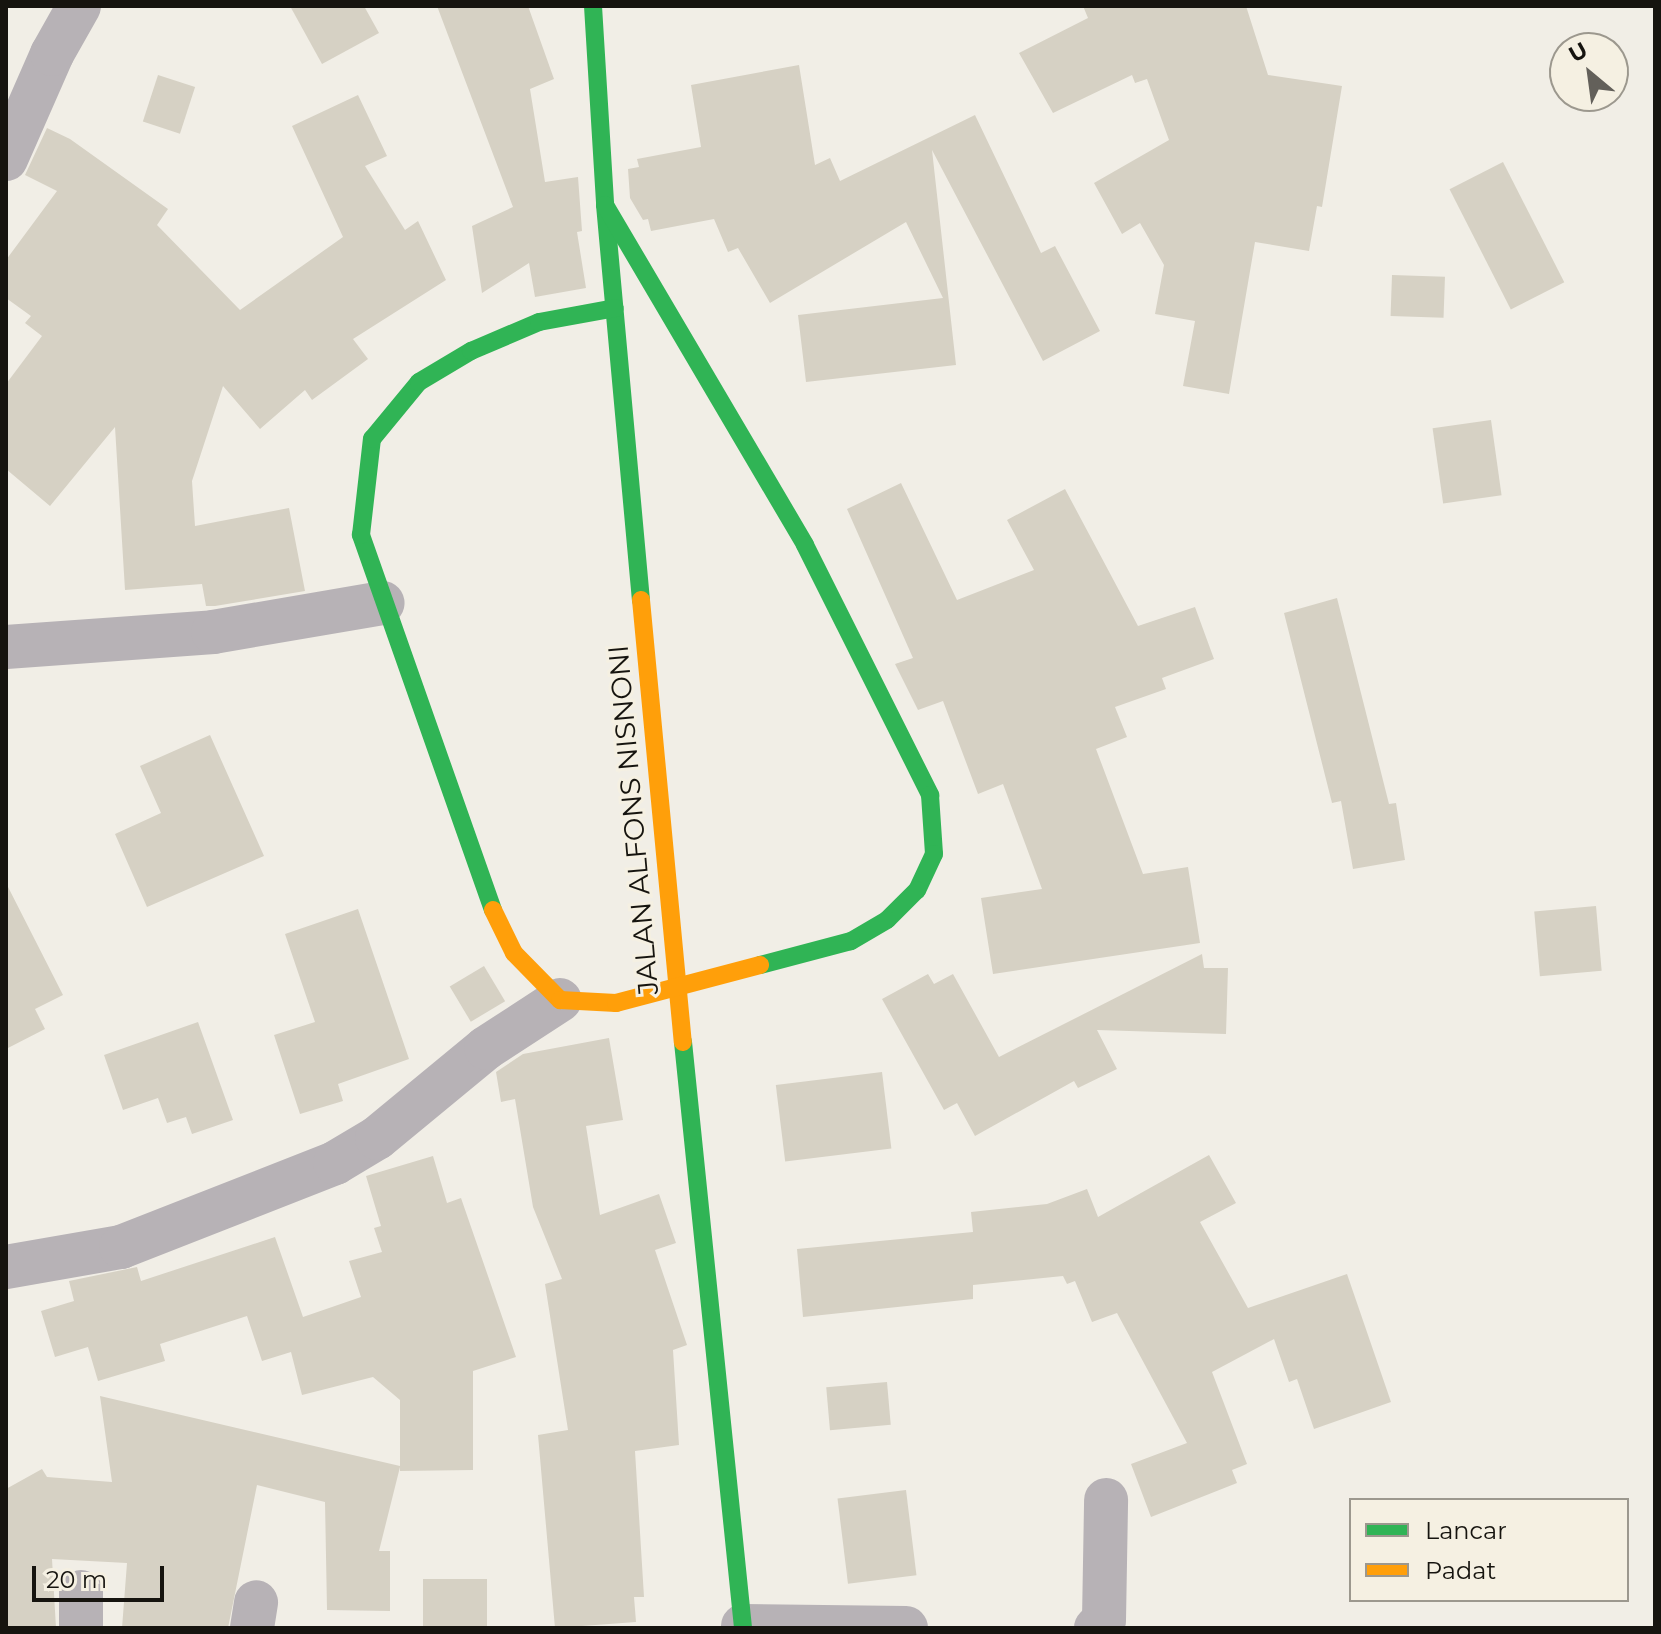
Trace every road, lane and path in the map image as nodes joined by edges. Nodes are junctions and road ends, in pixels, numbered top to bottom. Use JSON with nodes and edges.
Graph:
{"nodes":[{"id":1,"x":79,"y":6,"type":"edge"},
{"id":2,"x":593,"y":6,"type":"edge"},
{"id":3,"x":6,"y":159,"type":"edge"},
{"id":4,"x":605,"y":205,"type":"junction"},
{"id":5,"x":615,"y":308,"type":"junction"},
{"id":6,"x":383,"y":603,"type":"junction"},
{"id":7,"x":6,"y":647,"type":"edge"},
{"id":8,"x":676,"y":987,"type":"junction"},
{"id":9,"x":560,"y":1000,"type":"junction"},
{"id":10,"x":6,"y":1267,"type":"edge"},
{"id":11,"x":1106,"y":1500,"type":"dead end"},
{"id":12,"x":1107,"y":1625,"type":"edge"},
{"id":13,"x":743,"y":1627,"type":"edge"},
{"id":14,"x":906,"y":1628,"type":"edge"}],
"edges":[{"from":1,"to":3,"type":"street"},
{"from":2,"to":4,"type":"street","name":"JALAN ALFONS NISNONI"},
{"from":4,"to":5,"type":"street","name":"JALAN ALFONS NISNONI"},
{"from":4,"to":8,"type":"street"},
{"from":5,"to":6,"type":"street"},
{"from":5,"to":8,"type":"street","name":"JALAN ALFONS NISNONI"},
{"from":6,"to":7,"type":"street"},
{"from":6,"to":9,"type":"street"},
{"from":8,"to":9,"type":"street"},
{"from":8,"to":13,"type":"street","name":"JALAN ALFONS NISNONI"},
{"from":9,"to":10,"type":"street"},
{"from":11,"to":12,"type":"street"},
{"from":13,"to":14,"type":"street"}]}
